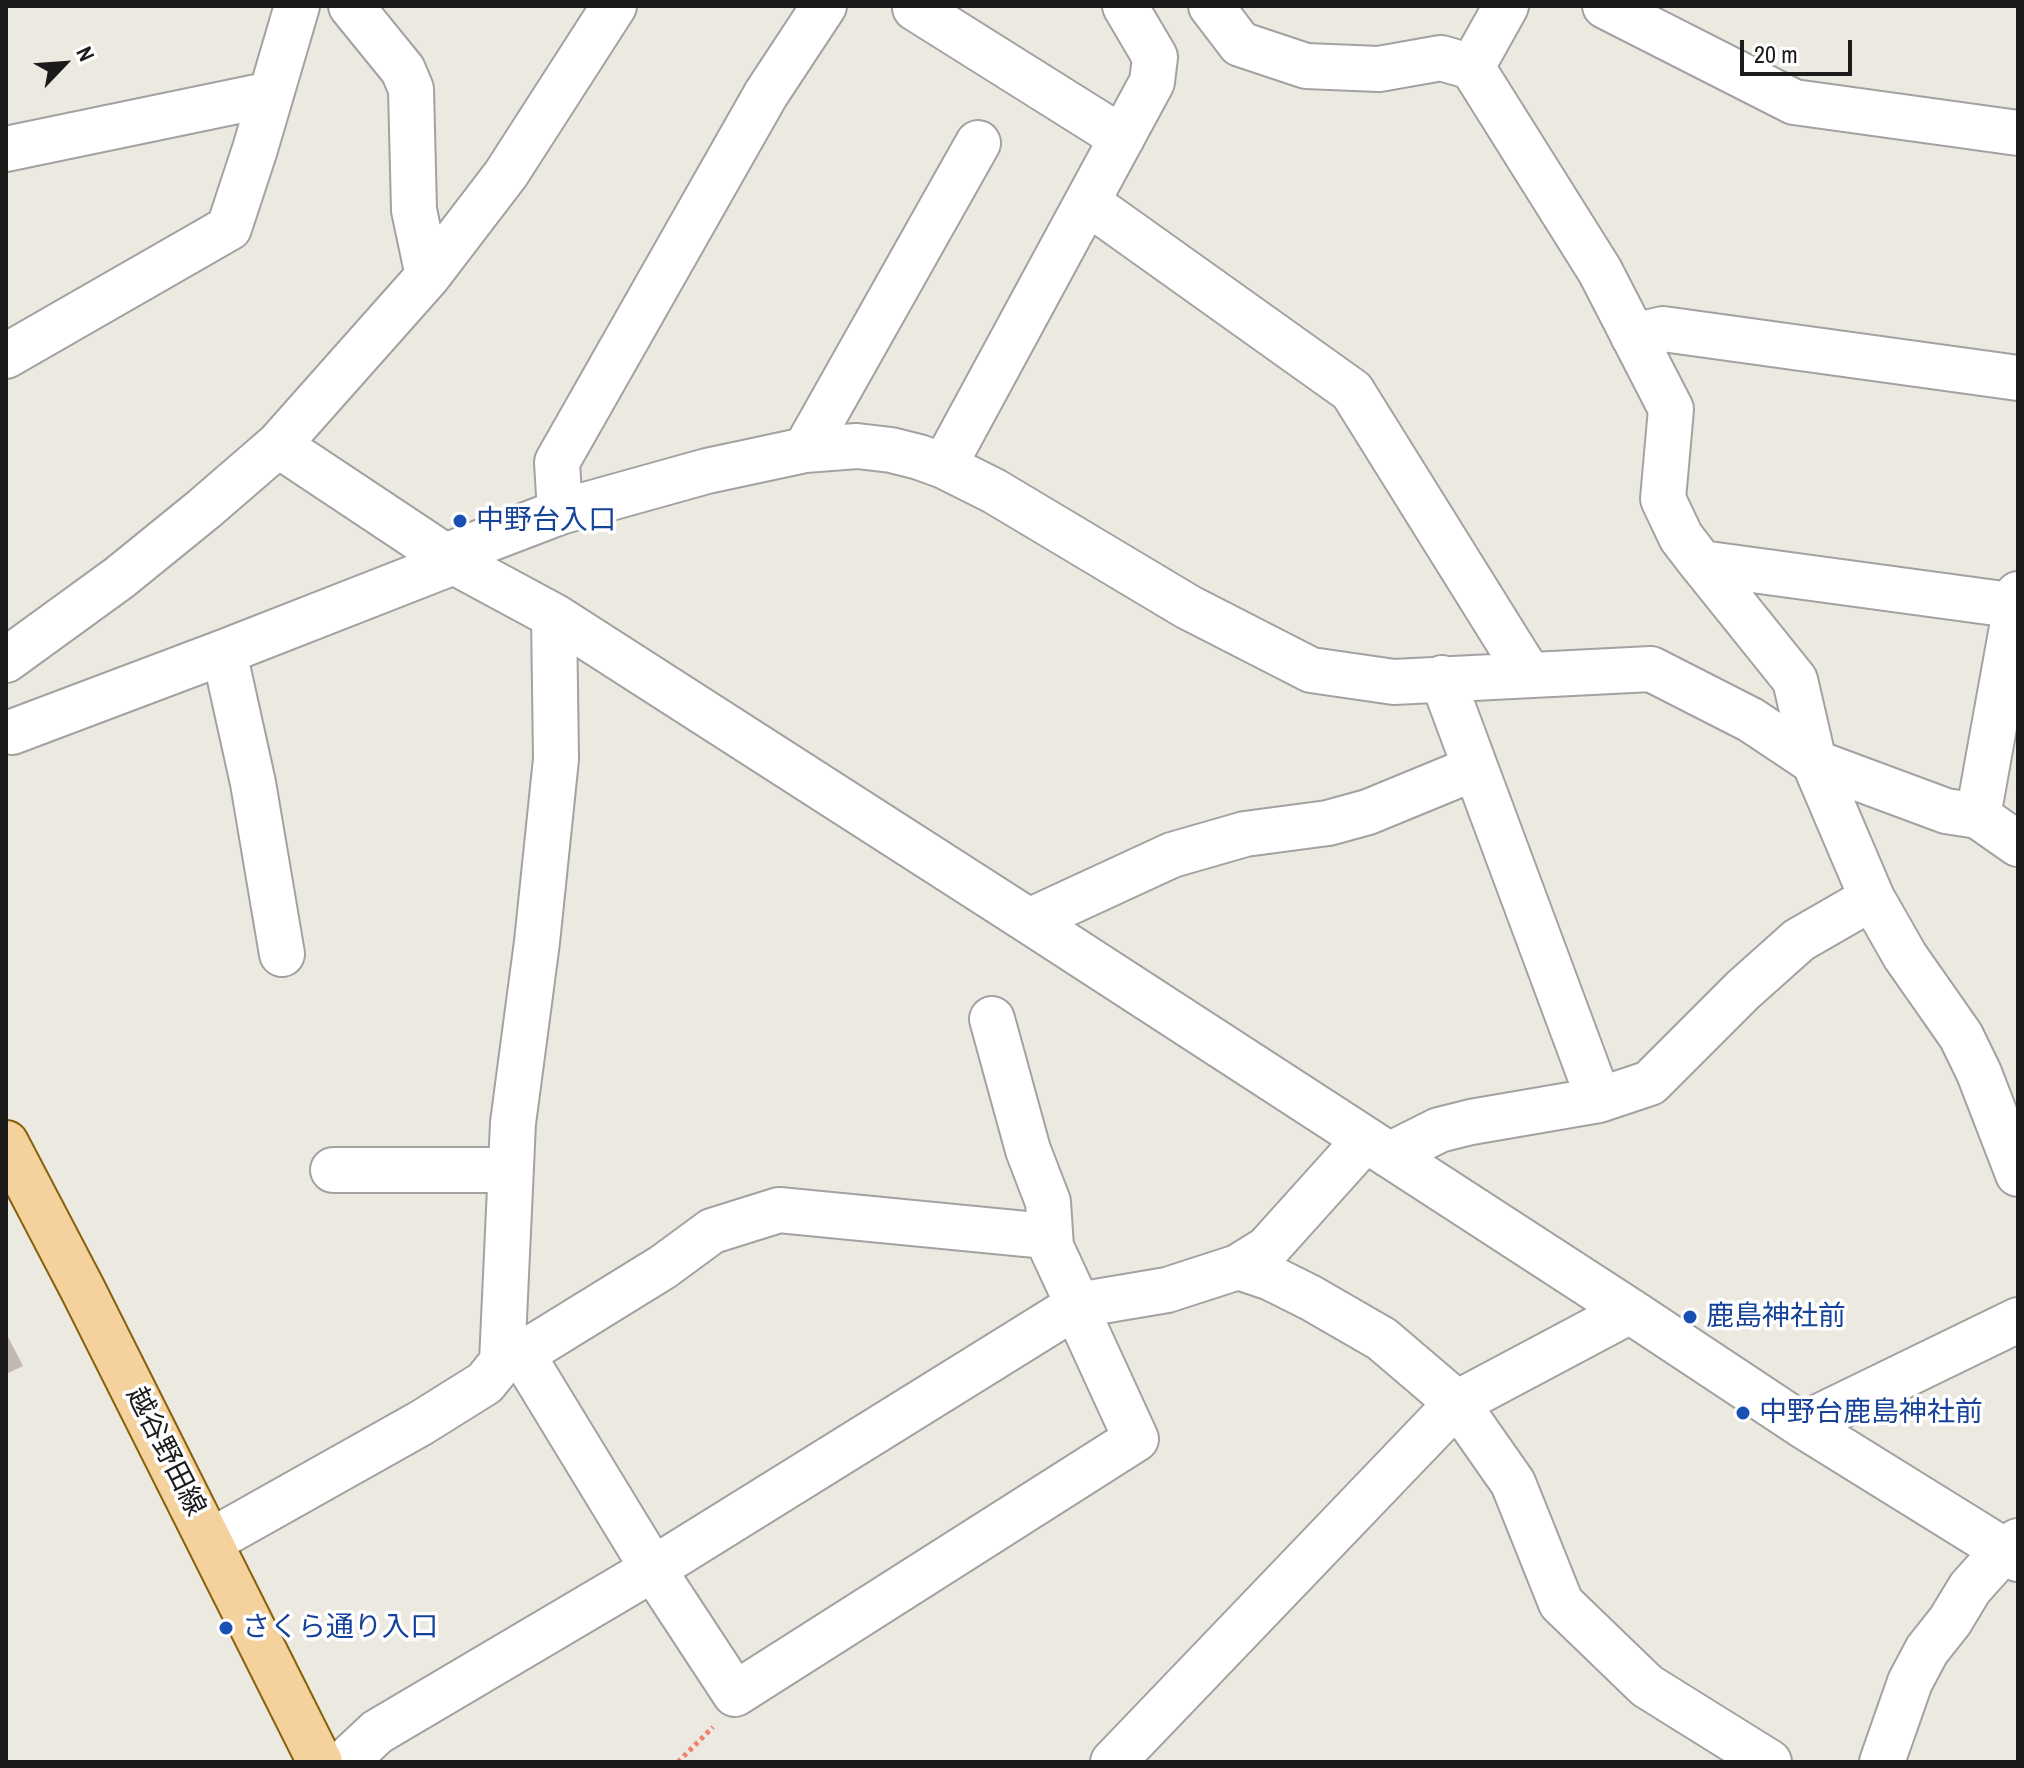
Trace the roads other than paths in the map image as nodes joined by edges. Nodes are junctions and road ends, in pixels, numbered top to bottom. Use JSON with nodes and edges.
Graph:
{"nodes":[{"id":1,"x":297,"y":6,"type":"edge"},
{"id":2,"x":351,"y":6,"type":"edge"},
{"id":3,"x":614,"y":6,"type":"edge"},
{"id":4,"x":824,"y":6,"type":"edge"},
{"id":5,"x":1125,"y":6,"type":"edge"},
{"id":6,"x":1211,"y":6,"type":"edge"},
{"id":7,"x":1506,"y":6,"type":"edge"},
{"id":8,"x":1605,"y":6,"type":"edge"},
{"id":9,"x":915,"y":8,"type":"edge"},
{"id":10,"x":1472,"y":67,"type":"junction"},
{"id":11,"x":271,"y":94,"type":"junction"},
{"id":12,"x":2018,"y":133,"type":"edge"},
{"id":13,"x":1122,"y":138,"type":"junction"},
{"id":14,"x":978,"y":143,"type":"dead end"},
{"id":15,"x":6,"y":149,"type":"edge"},
{"id":16,"x":1087,"y":202,"type":"junction"},
{"id":17,"x":428,"y":276,"type":"junction"},
{"id":18,"x":1633,"y":336,"type":"junction"},
{"id":19,"x":6,"y":356,"type":"edge"},
{"id":20,"x":2018,"y":378,"type":"edge"},
{"id":21,"x":278,"y":445,"type":"junction"},
{"id":22,"x":805,"y":450,"type":"junction"},
{"id":23,"x":944,"y":466,"type":"junction"},
{"id":24,"x":560,"y":512,"type":"junction"},
{"id":25,"x":449,"y":559,"type":"junction"},
{"id":26,"x":1701,"y":563,"type":"junction"},
{"id":27,"x":2017,"y":602,"type":"edge"},
{"id":28,"x":554,"y":616,"type":"junction"},
{"id":29,"x":224,"y":652,"type":"junction"},
{"id":30,"x":6,"y":660,"type":"edge"},
{"id":31,"x":1529,"y":675,"type":"junction"},
{"id":32,"x":1442,"y":678,"type":"junction"},
{"id":33,"x":12,"y":732,"type":"dead end"},
{"id":34,"x":1814,"y":762,"type":"junction"},
{"id":35,"x":1475,"y":768,"type":"junction"},
{"id":36,"x":1978,"y":816,"type":"junction"},
{"id":37,"x":2018,"y":844,"type":"edge"},
{"id":38,"x":1872,"y":898,"type":"junction"},
{"id":39,"x":1029,"y":921,"type":"junction"},
{"id":40,"x":282,"y":954,"type":"dead end"},
{"id":41,"x":992,"y":1019,"type":"dead end"},
{"id":42,"x":1599,"y":1100,"type":"junction"},
{"id":43,"x":6,"y":1143,"type":"edge"},
{"id":44,"x":1377,"y":1148,"type":"junction"},
{"id":45,"x":333,"y":1170,"type":"dead end"},
{"id":46,"x":511,"y":1170,"type":"junction"},
{"id":47,"x":2018,"y":1174,"type":"edge"},
{"id":48,"x":1051,"y":1247,"type":"junction"},
{"id":49,"x":1238,"y":1267,"type":"junction"},
{"id":50,"x":1076,"y":1306,"type":"junction"},
{"id":51,"x":1630,"y":1311,"type":"junction"},
{"id":52,"x":2018,"y":1320,"type":"edge"},
{"id":53,"x":512,"y":1358,"type":"junction"},
{"id":54,"x":1457,"y":1403,"type":"junction"},
{"id":55,"x":1802,"y":1425,"type":"junction"},
{"id":56,"x":209,"y":1540,"type":"junction"},
{"id":57,"x":2013,"y":1550,"type":"edge"},
{"id":58,"x":653,"y":1569,"type":"junction"},
{"id":59,"x":320,"y":1762,"type":"edge"},
{"id":60,"x":345,"y":1762,"type":"edge"},
{"id":61,"x":1113,"y":1762,"type":"edge"},
{"id":62,"x":1769,"y":1762,"type":"edge"},
{"id":63,"x":1882,"y":1762,"type":"edge"}],
"edges":[{"from":1,"to":11,"type":"street"},
{"from":2,"to":17,"type":"street"},
{"from":3,"to":17,"type":"street"},
{"from":4,"to":24,"type":"street"},
{"from":5,"to":13,"type":"street"},
{"from":6,"to":10,"type":"street"},
{"from":7,"to":10,"type":"street"},
{"from":8,"to":12,"type":"street"},
{"from":9,"to":13,"type":"street"},
{"from":10,"to":18,"type":"street"},
{"from":11,"to":15,"type":"street"},
{"from":11,"to":19,"type":"street"},
{"from":13,"to":16,"type":"street"},
{"from":14,"to":22,"type":"street"},
{"from":16,"to":23,"type":"street"},
{"from":16,"to":31,"type":"street"},
{"from":17,"to":21,"type":"street"},
{"from":18,"to":20,"type":"street"},
{"from":18,"to":26,"type":"street"},
{"from":21,"to":25,"type":"street"},
{"from":21,"to":30,"type":"street"},
{"from":22,"to":23,"type":"street"},
{"from":22,"to":24,"type":"street"},
{"from":23,"to":32,"type":"street"},
{"from":24,"to":25,"type":"street"},
{"from":25,"to":28,"type":"street"},
{"from":25,"to":29,"type":"street"},
{"from":26,"to":27,"type":"street"},
{"from":26,"to":34,"type":"street"},
{"from":27,"to":36,"type":"street"},
{"from":28,"to":39,"type":"street"},
{"from":28,"to":46,"type":"street"},
{"from":29,"to":33,"type":"street"},
{"from":29,"to":40,"type":"street"},
{"from":31,"to":32,"type":"street"},
{"from":31,"to":34,"type":"street"},
{"from":32,"to":35,"type":"street"},
{"from":34,"to":36,"type":"street"},
{"from":34,"to":38,"type":"street"},
{"from":35,"to":39,"type":"street"},
{"from":35,"to":42,"type":"street"},
{"from":36,"to":37,"type":"street"},
{"from":38,"to":42,"type":"street"},
{"from":38,"to":47,"type":"street"},
{"from":39,"to":44,"type":"street"},
{"from":41,"to":48,"type":"street"},
{"from":42,"to":44,"type":"street"},
{"from":43,"to":56,"type":"main road","name":"越谷野田線"},
{"from":44,"to":49,"type":"street"},
{"from":44,"to":51,"type":"street"},
{"from":45,"to":46,"type":"street"},
{"from":46,"to":53,"type":"street"},
{"from":48,"to":50,"type":"street"},
{"from":48,"to":53,"type":"street"},
{"from":49,"to":50,"type":"street"},
{"from":49,"to":54,"type":"street"},
{"from":50,"to":58,"type":"street"},
{"from":50,"to":58,"type":"street"},
{"from":51,"to":54,"type":"street"},
{"from":51,"to":55,"type":"street"},
{"from":52,"to":55,"type":"street"},
{"from":53,"to":56,"type":"street"},
{"from":53,"to":58,"type":"street"},
{"from":54,"to":61,"type":"street"},
{"from":54,"to":62,"type":"street"},
{"from":55,"to":57,"type":"street"},
{"from":56,"to":59,"type":"main road","name":"越谷野田線"},
{"from":57,"to":63,"type":"street"},
{"from":58,"to":60,"type":"street"}]}
